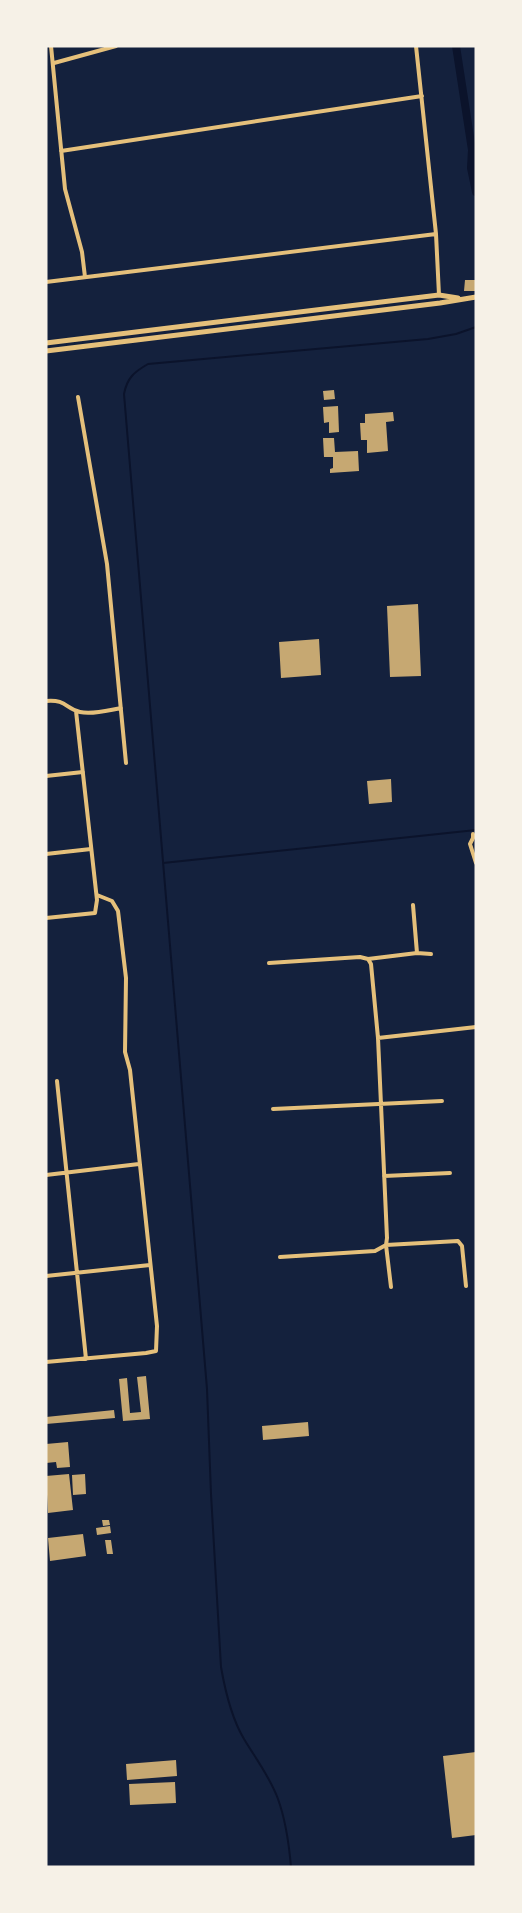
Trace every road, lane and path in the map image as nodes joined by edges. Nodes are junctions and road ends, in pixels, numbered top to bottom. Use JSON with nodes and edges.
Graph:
{"nodes":[{"id":1,"x":51,"y":46,"type":"edge"},
{"id":2,"x":116,"y":46,"type":"edge"},
{"id":3,"x":416,"y":46,"type":"edge"},
{"id":4,"x":54,"y":63,"type":"junction"},
{"id":5,"x":422,"y":96,"type":"junction"},
{"id":6,"x":61,"y":151,"type":"junction"},
{"id":7,"x":436,"y":234,"type":"junction"},
{"id":8,"x":85,"y":276,"type":"junction"},
{"id":9,"x":46,"y":282,"type":"edge"},
{"id":10,"x":440,"y":296,"type":"junction"},
{"id":11,"x":476,"y":297,"type":"edge"},
{"id":12,"x":464,"y":298,"type":"junction"},
{"id":13,"x":46,"y":343,"type":"edge"},
{"id":14,"x":46,"y":351,"type":"edge"},
{"id":15,"x":78,"y":397,"type":"dead end"},
{"id":16,"x":46,"y":701,"type":"edge"},
{"id":17,"x":121,"y":708,"type":"junction"},
{"id":18,"x":76,"y":711,"type":"junction"},
{"id":19,"x":126,"y":763,"type":"dead end"},
{"id":20,"x":83,"y":772,"type":"junction"},
{"id":21,"x":46,"y":776,"type":"edge"},
{"id":22,"x":474,"y":837,"type":"edge"},
{"id":23,"x":91,"y":849,"type":"junction"},
{"id":24,"x":46,"y":854,"type":"edge"},
{"id":25,"x":476,"y":863,"type":"edge"},
{"id":26,"x":97,"y":895,"type":"junction"},
{"id":27,"x":413,"y":905,"type":"dead end"},
{"id":28,"x":46,"y":918,"type":"edge"},
{"id":29,"x":417,"y":953,"type":"junction"},
{"id":30,"x":431,"y":954,"type":"dead end"},
{"id":31,"x":368,"y":959,"type":"junction"},
{"id":32,"x":269,"y":963,"type":"dead end"},
{"id":33,"x":476,"y":1027,"type":"edge"},
{"id":34,"x":378,"y":1038,"type":"junction"},
{"id":35,"x":57,"y":1081,"type":"dead end"},
{"id":36,"x":442,"y":1100,"type":"dead end"},
{"id":37,"x":381,"y":1104,"type":"junction"},
{"id":38,"x":273,"y":1110,"type":"dead end"},
{"id":39,"x":139,"y":1164,"type":"junction"},
{"id":40,"x":65,"y":1173,"type":"junction"},
{"id":41,"x":450,"y":1173,"type":"dead end"},
{"id":42,"x":46,"y":1175,"type":"edge"},
{"id":43,"x":384,"y":1176,"type":"junction"},
{"id":44,"x":386,"y":1245,"type":"junction"},
{"id":45,"x":280,"y":1257,"type":"dead end"},
{"id":46,"x":150,"y":1265,"type":"junction"},
{"id":47,"x":77,"y":1273,"type":"junction"},
{"id":48,"x":46,"y":1276,"type":"edge"},
{"id":49,"x":466,"y":1286,"type":"dead end"},
{"id":50,"x":391,"y":1287,"type":"dead end"},
{"id":51,"x":86,"y":1359,"type":"junction"},
{"id":52,"x":46,"y":1362,"type":"edge"}],
"edges":[{"from":1,"to":4,"type":"street"},
{"from":2,"to":4,"type":"street"},
{"from":3,"to":5,"type":"street"},
{"from":4,"to":6,"type":"street"},
{"from":5,"to":6,"type":"street"},
{"from":5,"to":7,"type":"street"},
{"from":6,"to":8,"type":"street"},
{"from":7,"to":8,"type":"street"},
{"from":7,"to":10,"type":"street"},
{"from":8,"to":9,"type":"street"},
{"from":10,"to":12,"type":"main road"},
{"from":10,"to":13,"type":"main road"},
{"from":11,"to":12,"type":"main road"},
{"from":12,"to":14,"type":"main road"},
{"from":15,"to":17,"type":"street"},
{"from":16,"to":18,"type":"street"},
{"from":17,"to":18,"type":"street"},
{"from":17,"to":19,"type":"street"},
{"from":18,"to":20,"type":"street"},
{"from":20,"to":21,"type":"street"},
{"from":20,"to":23,"type":"street"},
{"from":22,"to":25,"type":"street"},
{"from":23,"to":24,"type":"street"},
{"from":23,"to":26,"type":"street"},
{"from":26,"to":28,"type":"street"},
{"from":26,"to":39,"type":"street"},
{"from":27,"to":29,"type":"street"},
{"from":29,"to":30,"type":"street"},
{"from":29,"to":31,"type":"street"},
{"from":31,"to":32,"type":"street"},
{"from":31,"to":34,"type":"street"},
{"from":33,"to":34,"type":"street"},
{"from":34,"to":37,"type":"street"},
{"from":35,"to":40,"type":"street"},
{"from":36,"to":37,"type":"street"},
{"from":37,"to":38,"type":"street"},
{"from":37,"to":43,"type":"street"},
{"from":39,"to":40,"type":"street"},
{"from":39,"to":46,"type":"street"},
{"from":40,"to":42,"type":"street"},
{"from":40,"to":47,"type":"street"},
{"from":41,"to":43,"type":"street"},
{"from":43,"to":44,"type":"street"},
{"from":44,"to":45,"type":"street"},
{"from":44,"to":49,"type":"street"},
{"from":44,"to":50,"type":"street"},
{"from":46,"to":47,"type":"street"},
{"from":46,"to":51,"type":"street"},
{"from":47,"to":48,"type":"street"},
{"from":47,"to":51,"type":"street"},
{"from":51,"to":52,"type":"street"}]}
